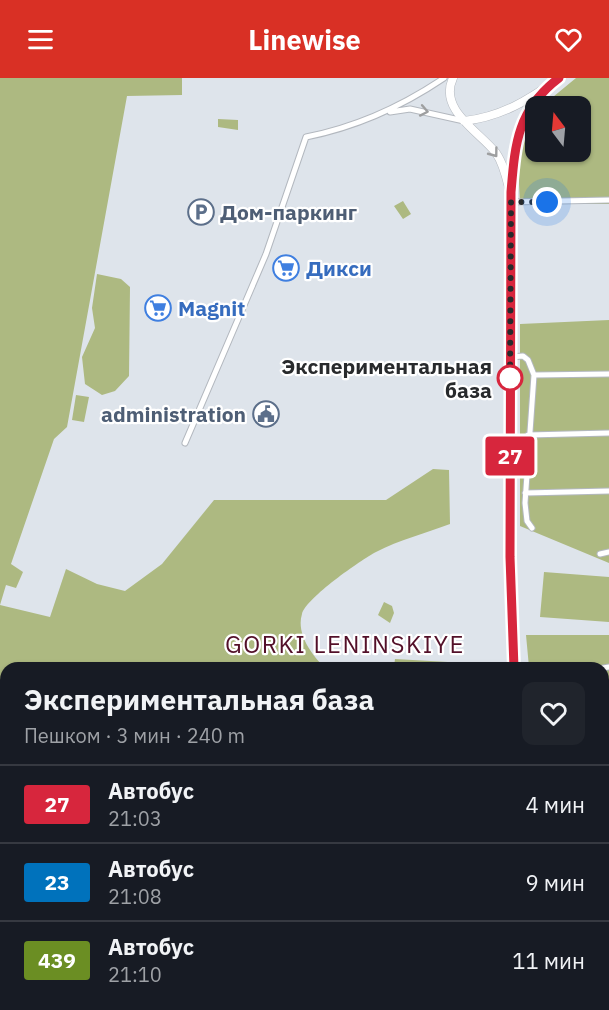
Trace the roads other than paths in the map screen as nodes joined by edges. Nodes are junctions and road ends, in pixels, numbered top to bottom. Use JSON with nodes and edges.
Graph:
{"nodes":[{"id":1,"x":444,"y":78,"type":"edge"},
{"id":2,"x":453,"y":78,"type":"edge"},
{"id":3,"x":559,"y":78,"type":"edge"},
{"id":4,"x":551,"y":84,"type":"junction"},
{"id":5,"x":382,"y":114,"type":"junction"},
{"id":6,"x":464,"y":121,"type":"junction"},
{"id":7,"x":511,"y":192,"type":"junction"},
{"id":8,"x":609,"y":200,"type":"edge"},
{"id":9,"x":511,"y":202,"type":"junction"},
{"id":10,"x":510,"y":357,"type":"junction"},
{"id":11,"x":609,"y":374,"type":"edge"},
{"id":12,"x":534,"y":375,"type":"junction"},
{"id":13,"x":609,"y":433,"type":"edge"},
{"id":14,"x":528,"y":435,"type":"junction"},
{"id":15,"x":185,"y":443,"type":"dead end"},
{"id":16,"x":609,"y":491,"type":"edge"},
{"id":17,"x":525,"y":493,"type":"junction"},
{"id":18,"x":532,"y":528,"type":"dead end"},
{"id":19,"x":609,"y":552,"type":"edge"},
{"id":20,"x":600,"y":554,"type":"dead end"},
{"id":21,"x":514,"y":662,"type":"edge"}],
"edges":[{"from":1,"to":5,"type":"street"},
{"from":2,"to":6,"type":"main road"},
{"from":3,"to":4,"type":"main road"},
{"from":4,"to":6,"type":"main road"},
{"from":4,"to":7,"type":"main road"},
{"from":5,"to":6,"type":"street","one_way":true},
{"from":5,"to":15,"type":"street"},
{"from":6,"to":7,"type":"main road","one_way":true},
{"from":7,"to":9,"type":"main road"},
{"from":8,"to":9,"type":"street"},
{"from":9,"to":10,"type":"main road"},
{"from":10,"to":12,"type":"street"},
{"from":10,"to":21,"type":"main road"},
{"from":11,"to":12,"type":"street"},
{"from":12,"to":14,"type":"street"},
{"from":13,"to":14,"type":"street"},
{"from":14,"to":17,"type":"street"},
{"from":16,"to":17,"type":"street"},
{"from":17,"to":18,"type":"street"},
{"from":19,"to":20,"type":"street"}]}
